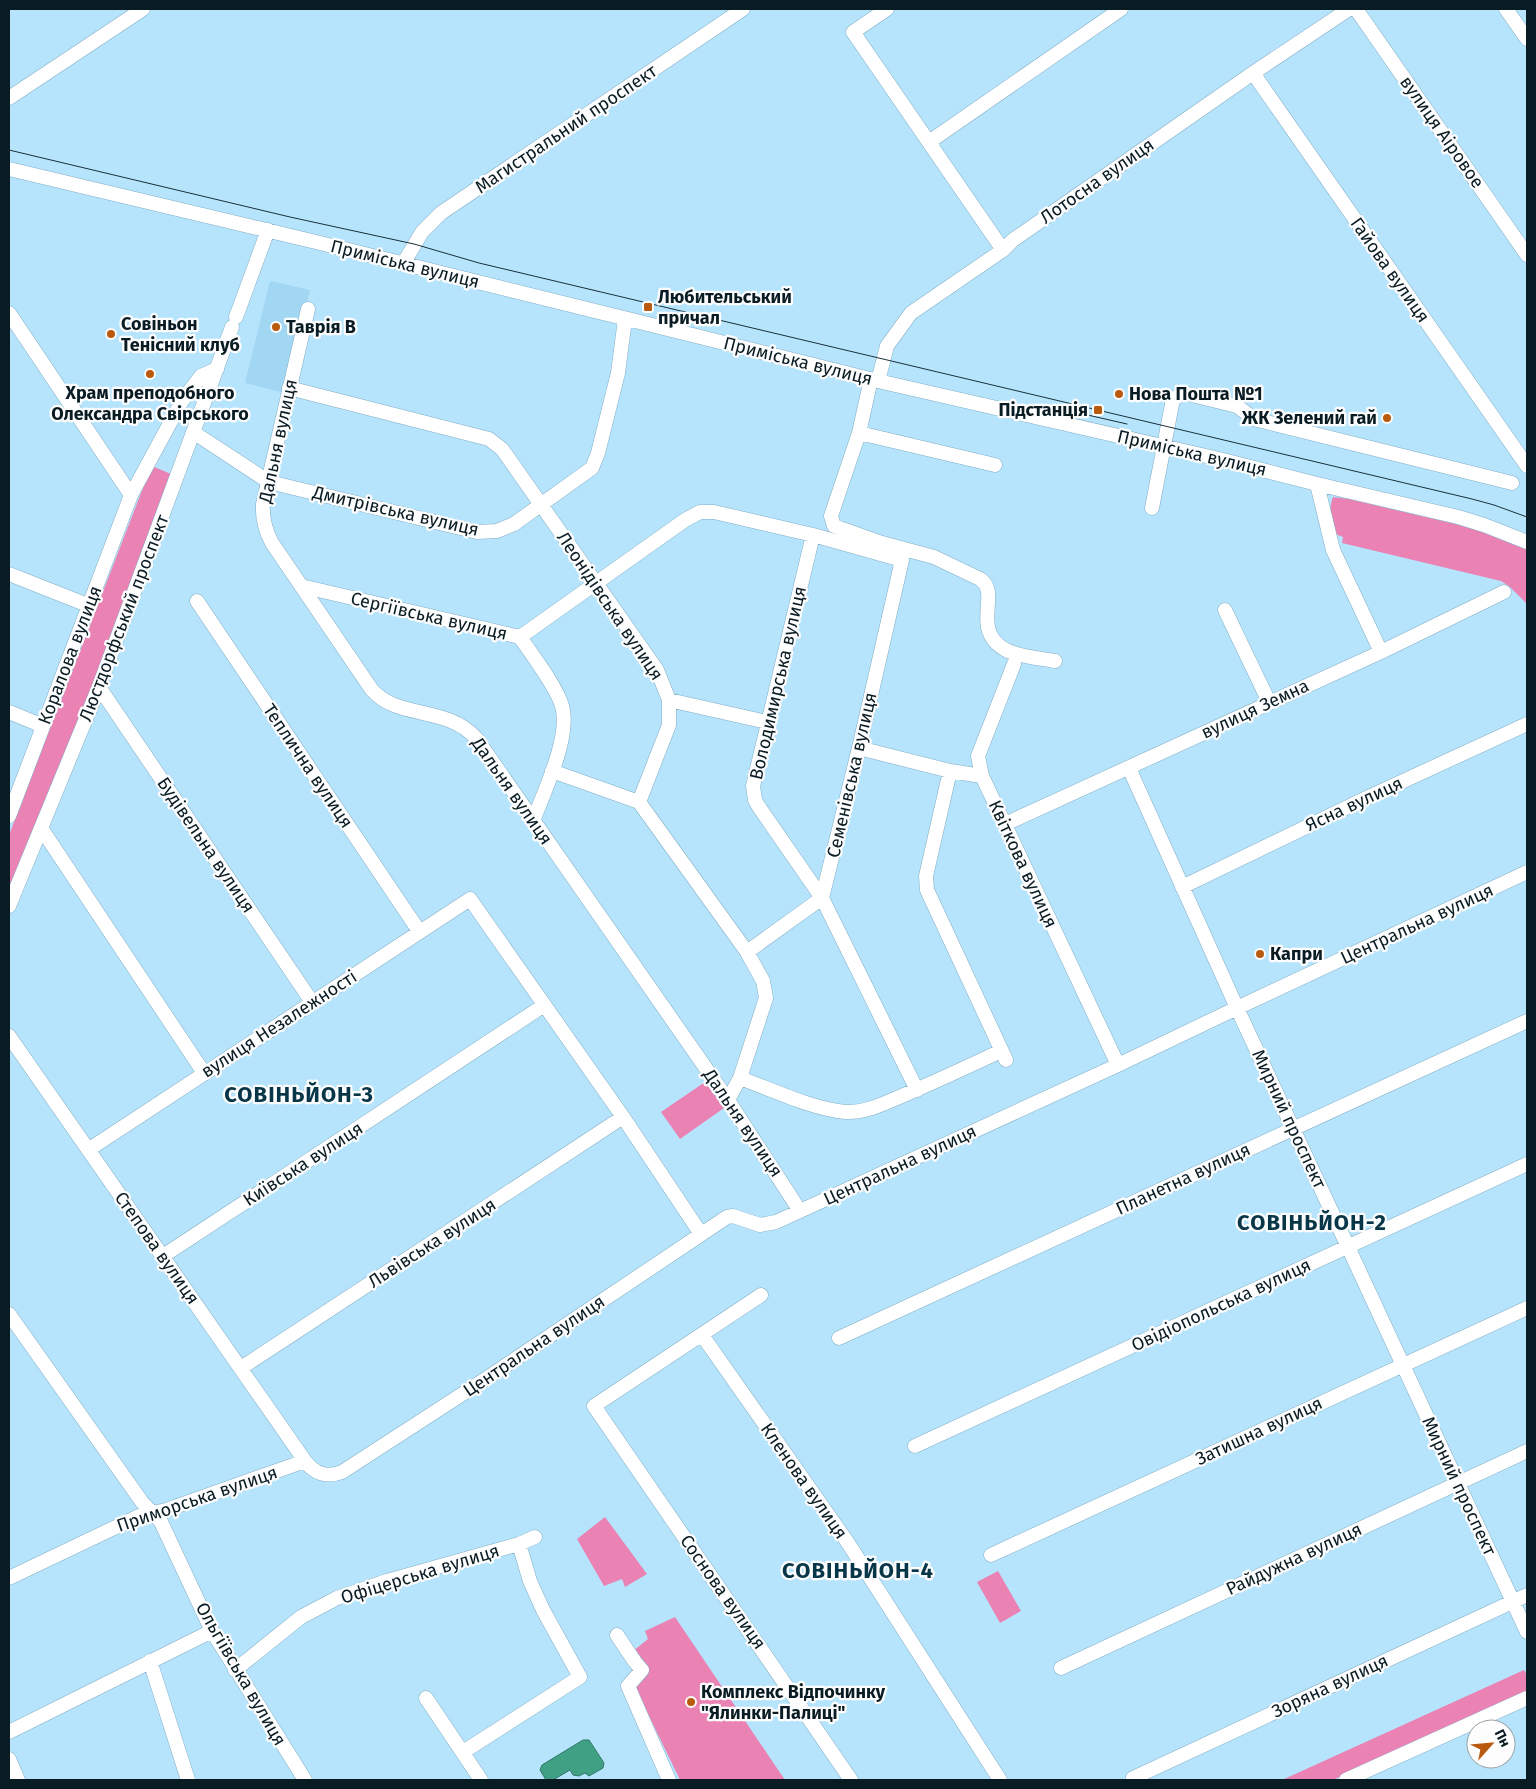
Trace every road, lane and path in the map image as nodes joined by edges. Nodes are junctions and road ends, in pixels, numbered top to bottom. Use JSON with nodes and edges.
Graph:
{"nodes":[{"id":1,"x":143,"y":9,"type":"edge"},
{"id":2,"x":743,"y":9,"type":"edge"},
{"id":3,"x":887,"y":9,"type":"edge"},
{"id":4,"x":1121,"y":9,"type":"edge"},
{"id":5,"x":1348,"y":9,"type":"edge"},
{"id":6,"x":1356,"y":9,"type":"edge"},
{"id":7,"x":1506,"y":9,"type":"edge"},
{"id":8,"x":1527,"y":39,"type":"edge"},
{"id":9,"x":1253,"y":73,"type":"junction"},
{"id":10,"x":9,"y":98,"type":"edge"},
{"id":11,"x":929,"y":142,"type":"junction"},
{"id":12,"x":9,"y":169,"type":"edge"},
{"id":13,"x":268,"y":230,"type":"junction"},
{"id":14,"x":1003,"y":250,"type":"junction"},
{"id":15,"x":1527,"y":255,"type":"edge"},
{"id":16,"x":403,"y":264,"type":"junction"},
{"id":17,"x":308,"y":309,"type":"dead end"},
{"id":18,"x":9,"y":313,"type":"edge"},
{"id":19,"x":625,"y":319,"type":"junction"},
{"id":20,"x":217,"y":369,"type":"junction"},
{"id":21,"x":874,"y":380,"type":"junction"},
{"id":22,"x":289,"y":388,"type":"junction"},
{"id":23,"x":193,"y":432,"type":"junction"},
{"id":24,"x":858,"y":433,"type":"junction"},
{"id":25,"x":1163,"y":446,"type":"junction"},
{"id":26,"x":995,"y":465,"type":"dead end"},
{"id":27,"x":1527,"y":466,"type":"edge"},
{"id":28,"x":269,"y":482,"type":"junction"},
{"id":29,"x":1512,"y":483,"type":"dead end"},
{"id":30,"x":1317,"y":484,"type":"junction"},
{"id":31,"x":131,"y":495,"type":"junction"},
{"id":32,"x":541,"y":505,"type":"junction"},
{"id":33,"x":1152,"y":508,"type":"dead end"},
{"id":34,"x":813,"y":535,"type":"junction"},
{"id":35,"x":1527,"y":542,"type":"edge"},
{"id":36,"x":902,"y":560,"type":"joint"},
{"id":37,"x":9,"y":574,"type":"edge"},
{"id":38,"x":595,"y":583,"type":"junction"},
{"id":39,"x":301,"y":586,"type":"junction"},
{"id":40,"x":1504,"y":592,"type":"dead end"},
{"id":41,"x":197,"y":601,"type":"dead end"},
{"id":42,"x":90,"y":606,"type":"junction"},
{"id":43,"x":1225,"y":610,"type":"dead end"},
{"id":44,"x":520,"y":637,"type":"junction"},
{"id":45,"x":1381,"y":652,"type":"junction"},
{"id":46,"x":1055,"y":661,"type":"dead end"},
{"id":47,"x":1014,"y":664,"type":"dead end"},
{"id":48,"x":99,"y":687,"type":"junction"},
{"id":49,"x":669,"y":700,"type":"junction"},
{"id":50,"x":1269,"y":702,"type":"junction"},
{"id":51,"x":9,"y":712,"type":"edge"},
{"id":52,"x":768,"y":722,"type":"junction"},
{"id":53,"x":1527,"y":724,"type":"edge"},
{"id":54,"x":43,"y":726,"type":"junction"},
{"id":55,"x":859,"y":748,"type":"junction"},
{"id":56,"x":1128,"y":768,"type":"junction"},
{"id":57,"x":552,"y":771,"type":"junction"},
{"id":58,"x":950,"y":771,"type":"junction"},
{"id":59,"x":982,"y":776,"type":"junction"},
{"id":60,"x":639,"y":802,"type":"junction"},
{"id":61,"x":9,"y":816,"type":"edge"},
{"id":62,"x":533,"y":821,"type":"junction"},
{"id":63,"x":1005,"y":824,"type":"junction"},
{"id":64,"x":40,"y":828,"type":"junction"},
{"id":65,"x":1527,"y":872,"type":"edge"},
{"id":66,"x":1182,"y":887,"type":"junction"},
{"id":67,"x":822,"y":898,"type":"junction"},
{"id":68,"x":9,"y":906,"type":"edge"},
{"id":69,"x":419,"y":931,"type":"junction"},
{"id":70,"x":747,"y":952,"type":"junction"},
{"id":71,"x":312,"y":1002,"type":"junction"},
{"id":72,"x":543,"y":1006,"type":"junction"},
{"id":73,"x":1237,"y":1008,"type":"junction"},
{"id":74,"x":1527,"y":1021,"type":"edge"},
{"id":75,"x":9,"y":1036,"type":"edge"},
{"id":76,"x":1118,"y":1065,"type":"junction"},
{"id":77,"x":204,"y":1073,"type":"junction"},
{"id":78,"x":740,"y":1078,"type":"junction"},
{"id":79,"x":916,"y":1090,"type":"junction"},
{"id":80,"x":728,"y":1100,"type":"junction"},
{"id":81,"x":623,"y":1117,"type":"junction"},
{"id":82,"x":1294,"y":1128,"type":"junction"},
{"id":83,"x":88,"y":1150,"type":"junction"},
{"id":84,"x":1527,"y":1164,"type":"edge"},
{"id":85,"x":800,"y":1211,"type":"junction"},
{"id":86,"x":701,"y":1234,"type":"junction"},
{"id":87,"x":1348,"y":1246,"type":"junction"},
{"id":88,"x":163,"y":1256,"type":"junction"},
{"id":89,"x":761,"y":1295,"type":"dead end"},
{"id":90,"x":1527,"y":1308,"type":"edge"},
{"id":91,"x":9,"y":1314,"type":"edge"},
{"id":92,"x":702,"y":1335,"type":"junction"},
{"id":93,"x":839,"y":1338,"type":"dead end"},
{"id":94,"x":1404,"y":1365,"type":"junction"},
{"id":95,"x":241,"y":1368,"type":"junction"},
{"id":96,"x":914,"y":1446,"type":"dead end"},
{"id":97,"x":1527,"y":1451,"type":"edge"},
{"id":98,"x":305,"y":1461,"type":"junction"},
{"id":99,"x":1457,"y":1483,"type":"junction"},
{"id":100,"x":152,"y":1513,"type":"junction"},
{"id":101,"x":535,"y":1538,"type":"dead end"},
{"id":102,"x":519,"y":1544,"type":"junction"},
{"id":103,"x":991,"y":1555,"type":"dead end"},
{"id":104,"x":9,"y":1578,"type":"edge"},
{"id":105,"x":1527,"y":1595,"type":"edge"},
{"id":106,"x":1512,"y":1602,"type":"junction"},
{"id":107,"x":212,"y":1631,"type":"junction"},
{"id":108,"x":1527,"y":1632,"type":"edge"},
{"id":109,"x":617,"y":1636,"type":"dead end"},
{"id":110,"x":150,"y":1661,"type":"junction"},
{"id":111,"x":1061,"y":1668,"type":"dead end"},
{"id":112,"x":235,"y":1670,"type":"junction"},
{"id":113,"x":426,"y":1698,"type":"dead end"},
{"id":114,"x":1527,"y":1698,"type":"edge"},
{"id":115,"x":9,"y":1732,"type":"edge"},
{"id":116,"x":463,"y":1752,"type":"junction"},
{"id":117,"x":9,"y":1759,"type":"edge"},
{"id":118,"x":1133,"y":1778,"type":"dead end"},
{"id":119,"x":18,"y":1780,"type":"edge"},
{"id":120,"x":188,"y":1780,"type":"edge"},
{"id":121,"x":306,"y":1780,"type":"edge"},
{"id":122,"x":482,"y":1780,"type":"edge"},
{"id":123,"x":669,"y":1780,"type":"edge"},
{"id":124,"x":851,"y":1780,"type":"edge"},
{"id":125,"x":1000,"y":1780,"type":"edge"},
{"id":126,"x":1346,"y":1780,"type":"edge"}],
"edges":[{"from":1,"to":10,"type":"street"},
{"from":2,"to":16,"type":"street","name":"Магистральний проспект"},
{"from":3,"to":11,"type":"street"},
{"from":4,"to":11,"type":"street"},
{"from":5,"to":9,"type":"street","name":"Лотосна вулиця"},
{"from":6,"to":15,"type":"street","name":"вулиця Аіровое"},
{"from":7,"to":8,"type":"street"},
{"from":9,"to":14,"type":"street","name":"Лотосна вулиця"},
{"from":9,"to":27,"type":"street","name":"Гайова вулиця"},
{"from":11,"to":14,"type":"street"},
{"from":12,"to":13,"type":"street","name":"Приміська вулиця"},
{"from":13,"to":16,"type":"street","name":"Приміська вулиця"},
{"from":13,"to":20,"type":"street","name":"Люстдорфський проспект"},
{"from":14,"to":21,"type":"street","name":"Лотосна вулиця"},
{"from":16,"to":19,"type":"street","name":"Приміська вулиця"},
{"from":17,"to":22,"type":"street","name":"Дальня вулиця"},
{"from":18,"to":31,"type":"street"},
{"from":19,"to":21,"type":"street","name":"Приміська вулиця"},
{"from":19,"to":32,"type":"street","name":"Дмитрівська вулиця"},
{"from":20,"to":23,"type":"street","name":"Люстдорфський проспект"},
{"from":20,"to":31,"type":"street","name":"Коралова вулиця"},
{"from":21,"to":24,"type":"street","name":"Лотосна вулиця"},
{"from":21,"to":25,"type":"street","name":"Приміська вулиця"},
{"from":22,"to":28,"type":"street","name":"Дальня вулиця"},
{"from":22,"to":32,"type":"street","name":"Леонідівська вулиця"},
{"from":23,"to":28,"type":"street","name":"Дмитрівська вулиця"},
{"from":23,"to":48,"type":"street","name":"Люстдорфський проспект"},
{"from":24,"to":26,"type":"street"},
{"from":24,"to":46,"type":"street","name":"Лотосна вулиця"},
{"from":25,"to":29,"type":"street"},
{"from":25,"to":30,"type":"street","name":"Приміська вулиця"},
{"from":25,"to":33,"type":"street"},
{"from":28,"to":32,"type":"street","name":"Дмитрівська вулиця"},
{"from":28,"to":39,"type":"street","name":"Дальня вулиця"},
{"from":30,"to":35,"type":"street","name":"Приміська вулиця"},
{"from":30,"to":45,"type":"street"},
{"from":31,"to":42,"type":"street","name":"Коралова вулиця"},
{"from":32,"to":38,"type":"street","name":"Леонідівська вулиця"},
{"from":34,"to":36,"type":"street","name":"Сергіївська вулиця"},
{"from":34,"to":38,"type":"street","name":"Сергіївська вулиця"},
{"from":34,"to":52,"type":"street","name":"Володимирська вулиця"},
{"from":36,"to":55,"type":"street","name":"Семенівська вулиця"},
{"from":37,"to":42,"type":"street"},
{"from":38,"to":44,"type":"street","name":"Сергіївська вулиця"},
{"from":38,"to":49,"type":"street","name":"Леонідівська вулиця"},
{"from":39,"to":44,"type":"street","name":"Сергіївська вулиця"},
{"from":39,"to":62,"type":"street","name":"Дальня вулиця"},
{"from":40,"to":45,"type":"street","name":"вулиця Земна"},
{"from":41,"to":69,"type":"street","name":"Теплична вулиця"},
{"from":42,"to":54,"type":"street","name":"Коралова вулиця"},
{"from":43,"to":50,"type":"street"},
{"from":44,"to":57,"type":"street"},
{"from":45,"to":50,"type":"street","name":"вулиця Земна"},
{"from":47,"to":59,"type":"street"},
{"from":48,"to":64,"type":"street","name":"Люстдорфський проспект"},
{"from":48,"to":71,"type":"street","name":"Будівельна вулиця"},
{"from":49,"to":52,"type":"street"},
{"from":49,"to":60,"type":"street","name":"Леонідівська вулиця"},
{"from":50,"to":56,"type":"street","name":"вулиця Земна"},
{"from":51,"to":54,"type":"street"},
{"from":52,"to":67,"type":"street","name":"Володимирська вулиця"},
{"from":53,"to":66,"type":"street","name":"Ясна вулиця"},
{"from":54,"to":61,"type":"street","name":"Коралова вулиця"},
{"from":55,"to":58,"type":"street"},
{"from":55,"to":67,"type":"street","name":"Семенівська вулиця"},
{"from":56,"to":63,"type":"street","name":"вулиця Земна"},
{"from":56,"to":66,"type":"street","name":"Мирний проспект"},
{"from":57,"to":60,"type":"street"},
{"from":57,"to":62,"type":"street"},
{"from":58,"to":59,"type":"street"},
{"from":58,"to":79,"type":"street"},
{"from":59,"to":63,"type":"street","name":"Квіткова вулиця"},
{"from":60,"to":70,"type":"street"},
{"from":62,"to":80,"type":"street","name":"Дальня вулиця"},
{"from":63,"to":76,"type":"street","name":"Квіткова вулиця"},
{"from":64,"to":68,"type":"street","name":"Люстдорфський проспект"},
{"from":64,"to":77,"type":"street"},
{"from":65,"to":73,"type":"street","name":"Центральна вулиця"},
{"from":66,"to":73,"type":"street","name":"Мирний проспект"},
{"from":67,"to":70,"type":"street"},
{"from":67,"to":79,"type":"street","name":"Володимирська вулиця"},
{"from":69,"to":71,"type":"street","name":"вулиця Незалежності"},
{"from":69,"to":72,"type":"street","name":"вулиця Незалежності"},
{"from":70,"to":78,"type":"street"},
{"from":71,"to":77,"type":"street","name":"вулиця Незалежності"},
{"from":72,"to":81,"type":"street"},
{"from":72,"to":88,"type":"street","name":"Київська вулиця"},
{"from":73,"to":76,"type":"street","name":"Центральна вулиця"},
{"from":73,"to":82,"type":"street","name":"Мирний проспект"},
{"from":74,"to":82,"type":"street","name":"Планетна вулиця"},
{"from":75,"to":83,"type":"street","name":"Степова вулиця"},
{"from":76,"to":85,"type":"street","name":"Центральна вулиця"},
{"from":77,"to":83,"type":"street","name":"вулиця Незалежності"},
{"from":78,"to":79,"type":"street"},
{"from":78,"to":80,"type":"street"},
{"from":80,"to":85,"type":"street","name":"Дальня вулиця"},
{"from":81,"to":86,"type":"street"},
{"from":81,"to":95,"type":"street","name":"Львівська вулиця"},
{"from":82,"to":87,"type":"street","name":"Мирний проспект"},
{"from":82,"to":93,"type":"street","name":"Планетна вулиця"},
{"from":83,"to":88,"type":"street","name":"Степова вулиця"},
{"from":84,"to":87,"type":"street","name":"Овідіопольська вулиця"},
{"from":85,"to":86,"type":"street","name":"Центральна вулиця"},
{"from":86,"to":98,"type":"street","name":"Центральна вулиця"},
{"from":87,"to":94,"type":"street","name":"Мирний проспект"},
{"from":87,"to":96,"type":"street","name":"Овідіопольська вулиця"},
{"from":88,"to":95,"type":"street","name":"Степова вулиця"},
{"from":89,"to":92,"type":"street"},
{"from":90,"to":94,"type":"street","name":"Затишна вулиця"},
{"from":91,"to":100,"type":"street","name":"Ольгіївська вулиця"},
{"from":92,"to":124,"type":"street","name":"Соснова вулиця"},
{"from":92,"to":125,"type":"street","name":"Кленова вулиця"},
{"from":94,"to":99,"type":"street","name":"Мирний проспект"},
{"from":94,"to":103,"type":"street","name":"Затишна вулиця"},
{"from":95,"to":98,"type":"street","name":"Степова вулиця"},
{"from":97,"to":99,"type":"street","name":"Райдужна вулиця"},
{"from":98,"to":100,"type":"street","name":"Приморська вулиця"},
{"from":99,"to":106,"type":"street","name":"Мирний проспект"},
{"from":99,"to":111,"type":"street","name":"Райдужна вулиця"},
{"from":100,"to":104,"type":"street","name":"Приморська вулиця"},
{"from":100,"to":107,"type":"street","name":"Ольгіївська вулиця"},
{"from":101,"to":102,"type":"street","name":"Офіцерська вулиця"},
{"from":102,"to":112,"type":"street","name":"Офіцерська вулиця"},
{"from":102,"to":116,"type":"street"},
{"from":105,"to":106,"type":"street","name":"Зоряна вулиця"},
{"from":106,"to":108,"type":"street","name":"Мирний проспект"},
{"from":106,"to":118,"type":"street","name":"Зоряна вулиця"},
{"from":107,"to":110,"type":"street"},
{"from":107,"to":112,"type":"street","name":"Ольгіївська вулиця"},
{"from":109,"to":123,"type":"street"},
{"from":110,"to":115,"type":"street"},
{"from":110,"to":120,"type":"street"},
{"from":112,"to":121,"type":"street","name":"Ольгіївська вулиця"},
{"from":113,"to":116,"type":"street"},
{"from":114,"to":126,"type":"street"},
{"from":116,"to":122,"type":"street"},
{"from":117,"to":119,"type":"street"}]}
